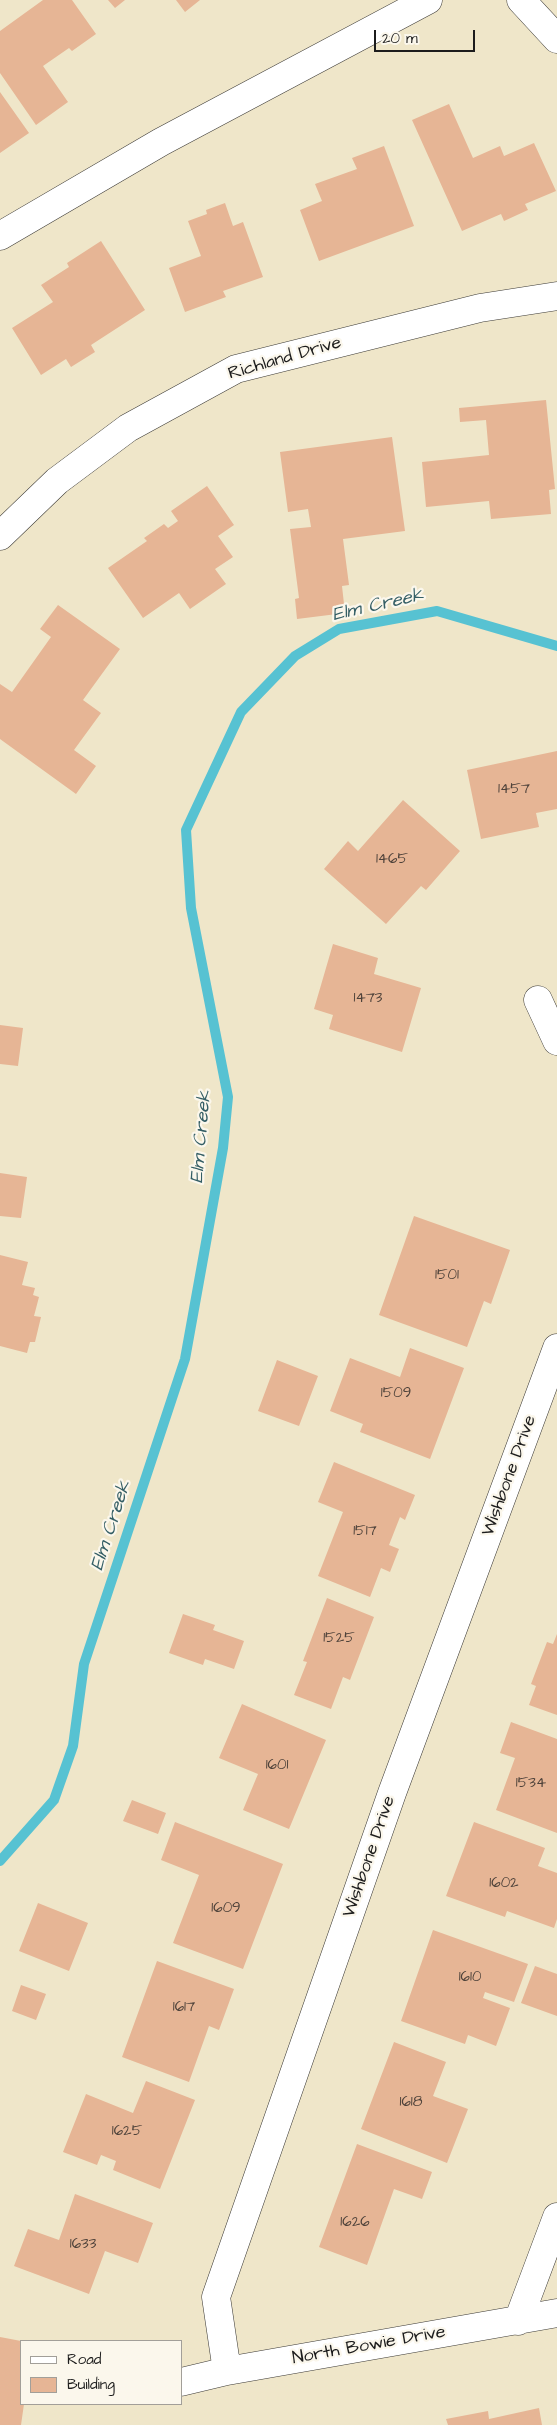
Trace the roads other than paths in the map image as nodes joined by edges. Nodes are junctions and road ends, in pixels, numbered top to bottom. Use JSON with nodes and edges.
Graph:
{"nodes":[{"id":1,"x":428,"y":0,"type":"edge"},
{"id":2,"x":521,"y":0,"type":"edge"},
{"id":3,"x":557,"y":39,"type":"edge"},
{"id":4,"x":0,"y":236,"type":"edge"},
{"id":5,"x":557,"y":296,"type":"edge"},
{"id":6,"x":0,"y":536,"type":"edge"},
{"id":7,"x":538,"y":1000,"type":"dead end"},
{"id":8,"x":557,"y":1041,"type":"edge"},
{"id":9,"x":557,"y":1348,"type":"edge"},
{"id":10,"x":557,"y":2217,"type":"edge"},
{"id":11,"x":557,"y":2313,"type":"edge"},
{"id":12,"x":518,"y":2321,"type":"junction"},
{"id":13,"x":227,"y":2371,"type":"junction"},
{"id":14,"x":182,"y":2382,"type":"edge"}],
"edges":[{"from":1,"to":4,"type":"street"},
{"from":2,"to":3,"type":"street"},
{"from":5,"to":6,"type":"street","name":"Richland Drive"},
{"from":7,"to":8,"type":"street"},
{"from":9,"to":13,"type":"street","name":"Wishbone Drive"},
{"from":10,"to":12,"type":"street"},
{"from":11,"to":12,"type":"street","name":"North Bowie Drive"},
{"from":12,"to":13,"type":"street","name":"North Bowie Drive"},
{"from":13,"to":14,"type":"street","name":"North Bowie Drive"}]}
